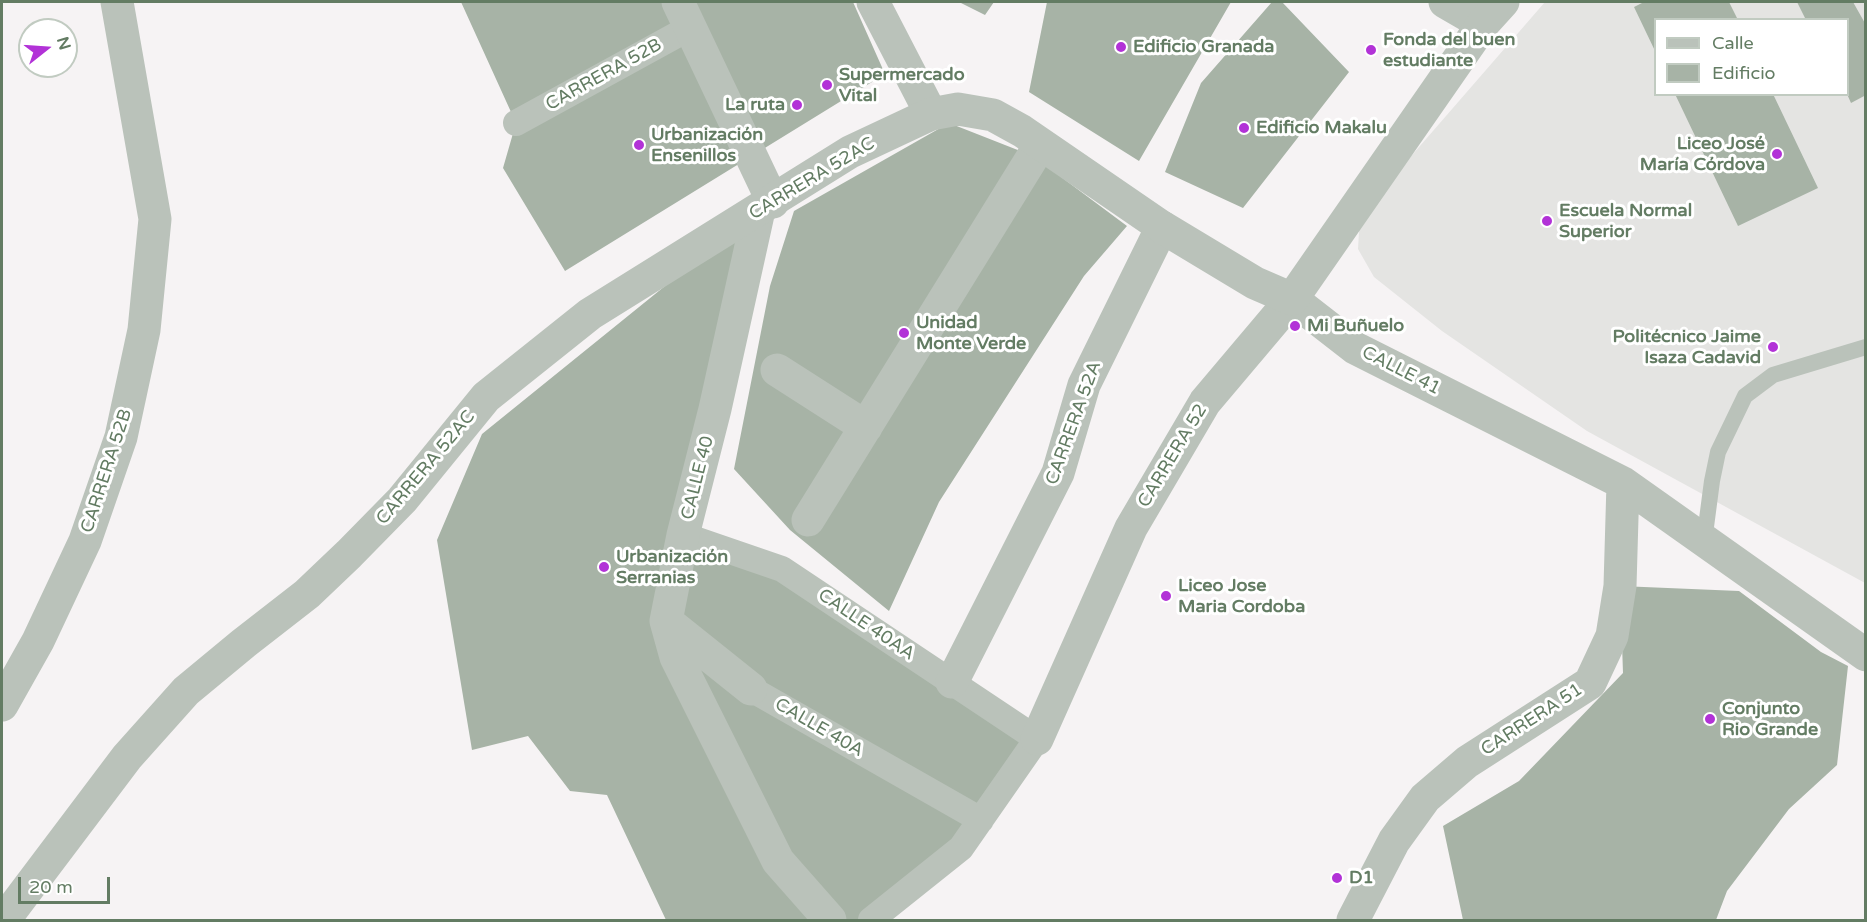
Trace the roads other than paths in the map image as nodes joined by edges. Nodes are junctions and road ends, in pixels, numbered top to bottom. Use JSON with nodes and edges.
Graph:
{"nodes":[{"id":1,"x":117,"y":2,"type":"edge"},
{"id":2,"x":873,"y":2,"type":"edge"},
{"id":3,"x":1445,"y":2,"type":"edge"},
{"id":4,"x":1493,"y":13,"type":"edge"},
{"id":5,"x":685,"y":14,"type":"edge"},
{"id":6,"x":931,"y":114,"type":"junction"},
{"id":7,"x":516,"y":123,"type":"dead end"},
{"id":8,"x":1040,"y":145,"type":"junction"},
{"id":9,"x":766,"y":206,"type":"junction"},
{"id":10,"x":1162,"y":227,"type":"junction"},
{"id":11,"x":1292,"y":299,"type":"junction"},
{"id":12,"x":1866,"y":347,"type":"edge"},
{"id":13,"x":777,"y":370,"type":"dead end"},
{"id":14,"x":866,"y":427,"type":"junction"},
{"id":15,"x":1623,"y":483,"type":"junction"},
{"id":16,"x":808,"y":520,"type":"dead end"},
{"id":17,"x":683,"y":535,"type":"junction"},
{"id":18,"x":1704,"y":542,"type":"junction"},
{"id":19,"x":666,"y":621,"type":"junction"},
{"id":20,"x":1866,"y":655,"type":"edge"},
{"id":21,"x":952,"y":682,"type":"junction"},
{"id":22,"x":751,"y":689,"type":"joint"},
{"id":23,"x":2,"y":705,"type":"edge"},
{"id":24,"x":1037,"y":739,"type":"junction"},
{"id":25,"x":981,"y":820,"type":"junction"},
{"id":26,"x":4,"y":921,"type":"edge"},
{"id":27,"x":830,"y":921,"type":"edge"},
{"id":28,"x":871,"y":921,"type":"edge"},
{"id":29,"x":1353,"y":921,"type":"edge"}],
"edges":[{"from":1,"to":23,"type":"street","name":"CARRERA 52B"},
{"from":2,"to":6,"type":"street"},
{"from":3,"to":4,"type":"street"},
{"from":4,"to":11,"type":"street","name":"CARRERA 52"},
{"from":5,"to":7,"type":"street","name":"CARRERA 52B"},
{"from":5,"to":9,"type":"street"},
{"from":6,"to":8,"type":"street","name":"CALLE 41"},
{"from":6,"to":9,"type":"street","name":"CARRERA 52AC"},
{"from":8,"to":10,"type":"street","name":"CALLE 41"},
{"from":8,"to":14,"type":"street"},
{"from":9,"to":17,"type":"street","name":"CALLE 40"},
{"from":9,"to":26,"type":"street","name":"CARRERA 52AC"},
{"from":10,"to":11,"type":"street","name":"CALLE 41"},
{"from":10,"to":21,"type":"street","name":"CARRERA 52A"},
{"from":11,"to":15,"type":"street","name":"CALLE 41"},
{"from":11,"to":24,"type":"street","name":"CARRERA 52"},
{"from":12,"to":18,"type":"lane"},
{"from":13,"to":14,"type":"street"},
{"from":14,"to":16,"type":"street"},
{"from":15,"to":18,"type":"street","name":"CALLE 41"},
{"from":15,"to":29,"type":"street","name":"CARRERA 51"},
{"from":17,"to":19,"type":"street","name":"CALLE 40"},
{"from":17,"to":21,"type":"street","name":"CALLE 40AA"},
{"from":18,"to":20,"type":"street","name":"CALLE 41"},
{"from":19,"to":22,"type":"street","name":"CALLE 40A"},
{"from":19,"to":27,"type":"street","name":"CALLE 40"},
{"from":21,"to":24,"type":"street","name":"CALLE 40AA"},
{"from":22,"to":25,"type":"street","name":"CALLE 40A"},
{"from":24,"to":25,"type":"street","name":"CARRERA 52"},
{"from":25,"to":28,"type":"street","name":"CARRERA 52"}]}
